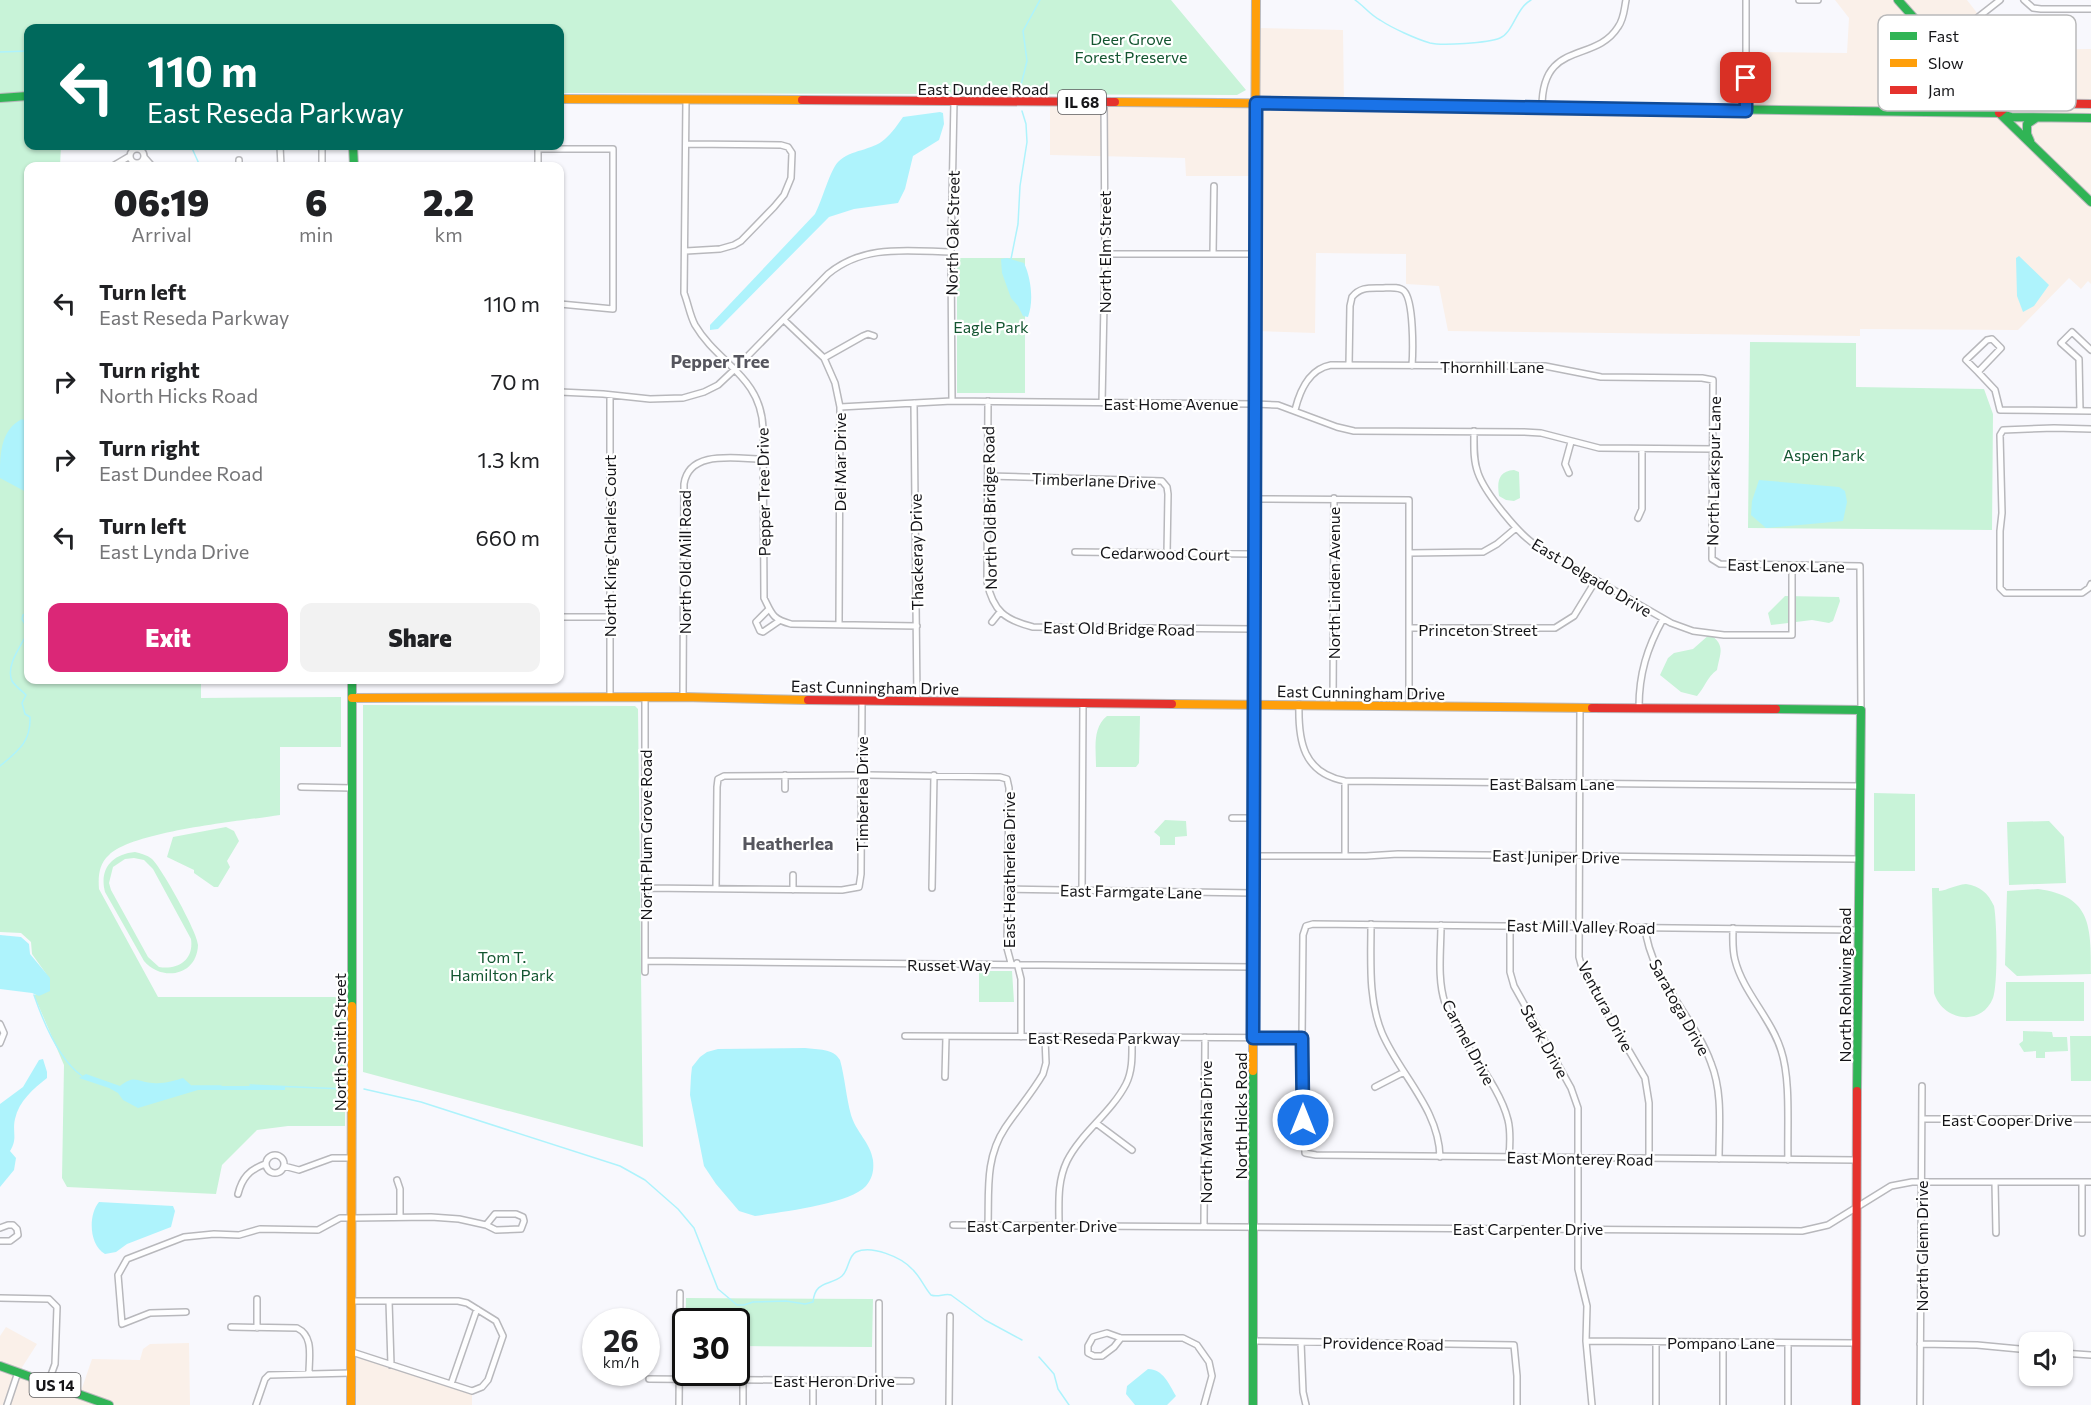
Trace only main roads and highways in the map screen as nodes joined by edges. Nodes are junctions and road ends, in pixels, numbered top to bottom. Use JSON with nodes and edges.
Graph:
{"nodes":[{"id":1,"x":1256,"y":0,"type":"edge"},
{"id":2,"x":1898,"y":0,"type":"edge"},
{"id":3,"x":1911,"y":15,"type":"edge"},
{"id":4,"x":24,"y":96,"type":"edge"},
{"id":5,"x":0,"y":98,"type":"edge"},
{"id":6,"x":564,"y":99,"type":"edge"},
{"id":7,"x":1256,"y":103,"type":"junction"},
{"id":8,"x":1949,"y":111,"type":"edge"},
{"id":9,"x":2002,"y":111,"type":"edge"},
{"id":10,"x":1945,"y":112,"type":"junction"},
{"id":11,"x":1999,"y":113,"type":"junction"},
{"id":12,"x":2037,"y":117,"type":"junction"},
{"id":13,"x":2091,"y":117,"type":"edge"},
{"id":14,"x":2031,"y":144,"type":"junction"},
{"id":15,"x":2091,"y":202,"type":"edge"},
{"id":16,"x":352,"y":684,"type":"edge"},
{"id":17,"x":352,"y":698,"type":"junction"},
{"id":18,"x":1253,"y":704,"type":"junction"},
{"id":19,"x":1862,"y":710,"type":"joint"},
{"id":20,"x":0,"y":1366,"type":"edge"},
{"id":21,"x":110,"y":1405,"type":"edge"},
{"id":22,"x":351,"y":1405,"type":"edge"},
{"id":23,"x":1253,"y":1405,"type":"edge"},
{"id":24,"x":1856,"y":1405,"type":"edge"}],
"edges":[{"from":1,"to":7,"type":"main road","name":"North Hicks Road"},
{"from":2,"to":3,"type":"main road"},
{"from":4,"to":5,"type":"main road"},
{"from":6,"to":7,"type":"main road","name":"East Dundee Road","number":"IL 68"},
{"from":7,"to":10,"type":"main road","name":"East Dundee Road","number":"IL 68"},
{"from":7,"to":18,"type":"main road","name":"North Hicks Road"},
{"from":8,"to":10,"type":"main road"},
{"from":9,"to":11,"type":"main road","name":"East Dundee Road"},
{"from":10,"to":11,"type":"main road","name":"East Dundee Road","number":"IL 68"},
{"from":11,"to":12,"type":"main road","name":"East Dundee Road"},
{"from":11,"to":14,"type":"main road"},
{"from":12,"to":13,"type":"main road","name":"East Dundee Road"},
{"from":12,"to":14,"type":"main road"},
{"from":14,"to":15,"type":"main road"},
{"from":16,"to":17,"type":"main road","name":"North Smith Street"},
{"from":17,"to":18,"type":"main road","name":"East Cunningham Drive"},
{"from":17,"to":22,"type":"main road","name":"North Smith Street"},
{"from":18,"to":19,"type":"main road","name":"East Cunningham Drive"},
{"from":18,"to":23,"type":"main road","name":"North Hicks Road"},
{"from":19,"to":24,"type":"main road","name":"North Rohlwing Road"},
{"from":20,"to":21,"type":"main road","number":"US 14"}]}
